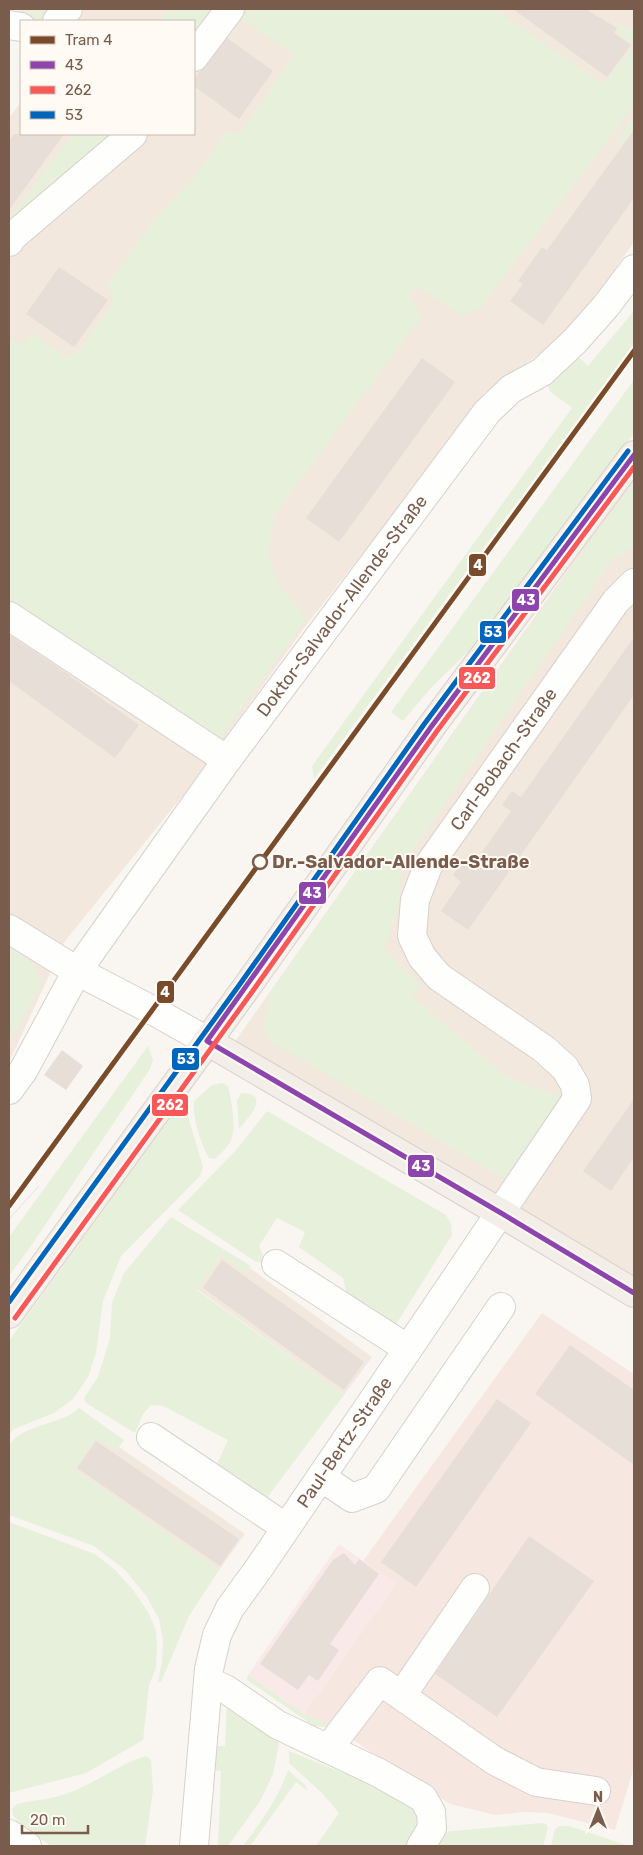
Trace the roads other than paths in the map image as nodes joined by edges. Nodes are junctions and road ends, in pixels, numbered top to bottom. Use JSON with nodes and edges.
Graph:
{"nodes":[{"id":1,"x":68,"y":9,"type":"edge"},
{"id":2,"x":230,"y":9,"type":"edge"},
{"id":3,"x":58,"y":20,"type":"edge"},
{"id":4,"x":195,"y":56,"type":"edge"},
{"id":5,"x":131,"y":135,"type":"edge"},
{"id":6,"x":9,"y":242,"type":"edge"},
{"id":7,"x":634,"y":269,"type":"edge"},
{"id":8,"x":634,"y":455,"type":"edge"},
{"id":9,"x":634,"y":583,"type":"edge"},
{"id":10,"x":9,"y":616,"type":"edge"},
{"id":11,"x":227,"y":760,"type":"junction"},
{"id":12,"x":9,"y":928,"type":"edge"},
{"id":13,"x":77,"y":971,"type":"junction"},
{"id":14,"x":207,"y":1041,"type":"junction"},
{"id":15,"x":9,"y":1090,"type":"edge"},
{"id":16,"x":502,"y":1213,"type":"junction"},
{"id":17,"x":276,"y":1264,"type":"dead end"},
{"id":18,"x":634,"y":1293,"type":"edge"},
{"id":19,"x":500,"y":1307,"type":"dead end"},
{"id":20,"x":9,"y":1314,"type":"edge"},
{"id":21,"x":408,"y":1349,"type":"junction"},
{"id":22,"x":151,"y":1437,"type":"dead end"},
{"id":23,"x":321,"y":1476,"type":"junction"},
{"id":24,"x":285,"y":1527,"type":"junction"},
{"id":25,"x":475,"y":1588,"type":"dead end"},
{"id":26,"x":208,"y":1681,"type":"junction"},
{"id":27,"x":402,"y":1695,"type":"junction"},
{"id":28,"x":328,"y":1750,"type":"junction"},
{"id":29,"x":596,"y":1791,"type":"dead end"},
{"id":30,"x":9,"y":1834,"type":"edge"},
{"id":31,"x":27,"y":1846,"type":"edge"},
{"id":32,"x":194,"y":1846,"type":"edge"},
{"id":33,"x":421,"y":1846,"type":"edge"}],
"edges":[{"from":1,"to":3,"type":"street"},
{"from":2,"to":4,"type":"street"},
{"from":5,"to":6,"type":"street"},
{"from":7,"to":11,"type":"street","name":"Doktor-Salvador-Allende-Straße"},
{"from":8,"to":14,"type":"main road"},
{"from":9,"to":16,"type":"street","name":"Carl-Bobach-Straße"},
{"from":10,"to":11,"type":"street"},
{"from":11,"to":13,"type":"street","name":"Doktor-Salvador-Allende-Straße"},
{"from":12,"to":13,"type":"street"},
{"from":13,"to":14,"type":"street"},
{"from":13,"to":15,"type":"street","name":"Doktor-Salvador-Allende-Straße"},
{"from":14,"to":16,"type":"main road"},
{"from":14,"to":20,"type":"main road"},
{"from":16,"to":18,"type":"main road"},
{"from":16,"to":21,"type":"street","name":"Paul-Bertz-Straße"},
{"from":17,"to":21,"type":"street"},
{"from":19,"to":23,"type":"street"},
{"from":21,"to":23,"type":"street","name":"Paul-Bertz-Straße"},
{"from":22,"to":24,"type":"street"},
{"from":23,"to":24,"type":"street","name":"Paul-Bertz-Straße"},
{"from":24,"to":26,"type":"street","name":"Paul-Bertz-Straße"},
{"from":25,"to":27,"type":"street"},
{"from":26,"to":28,"type":"street"},
{"from":26,"to":32,"type":"street","name":"Paul-Bertz-Straße"},
{"from":27,"to":28,"type":"street"},
{"from":27,"to":29,"type":"street"},
{"from":28,"to":33,"type":"street"},
{"from":30,"to":31,"type":"street"}]}
